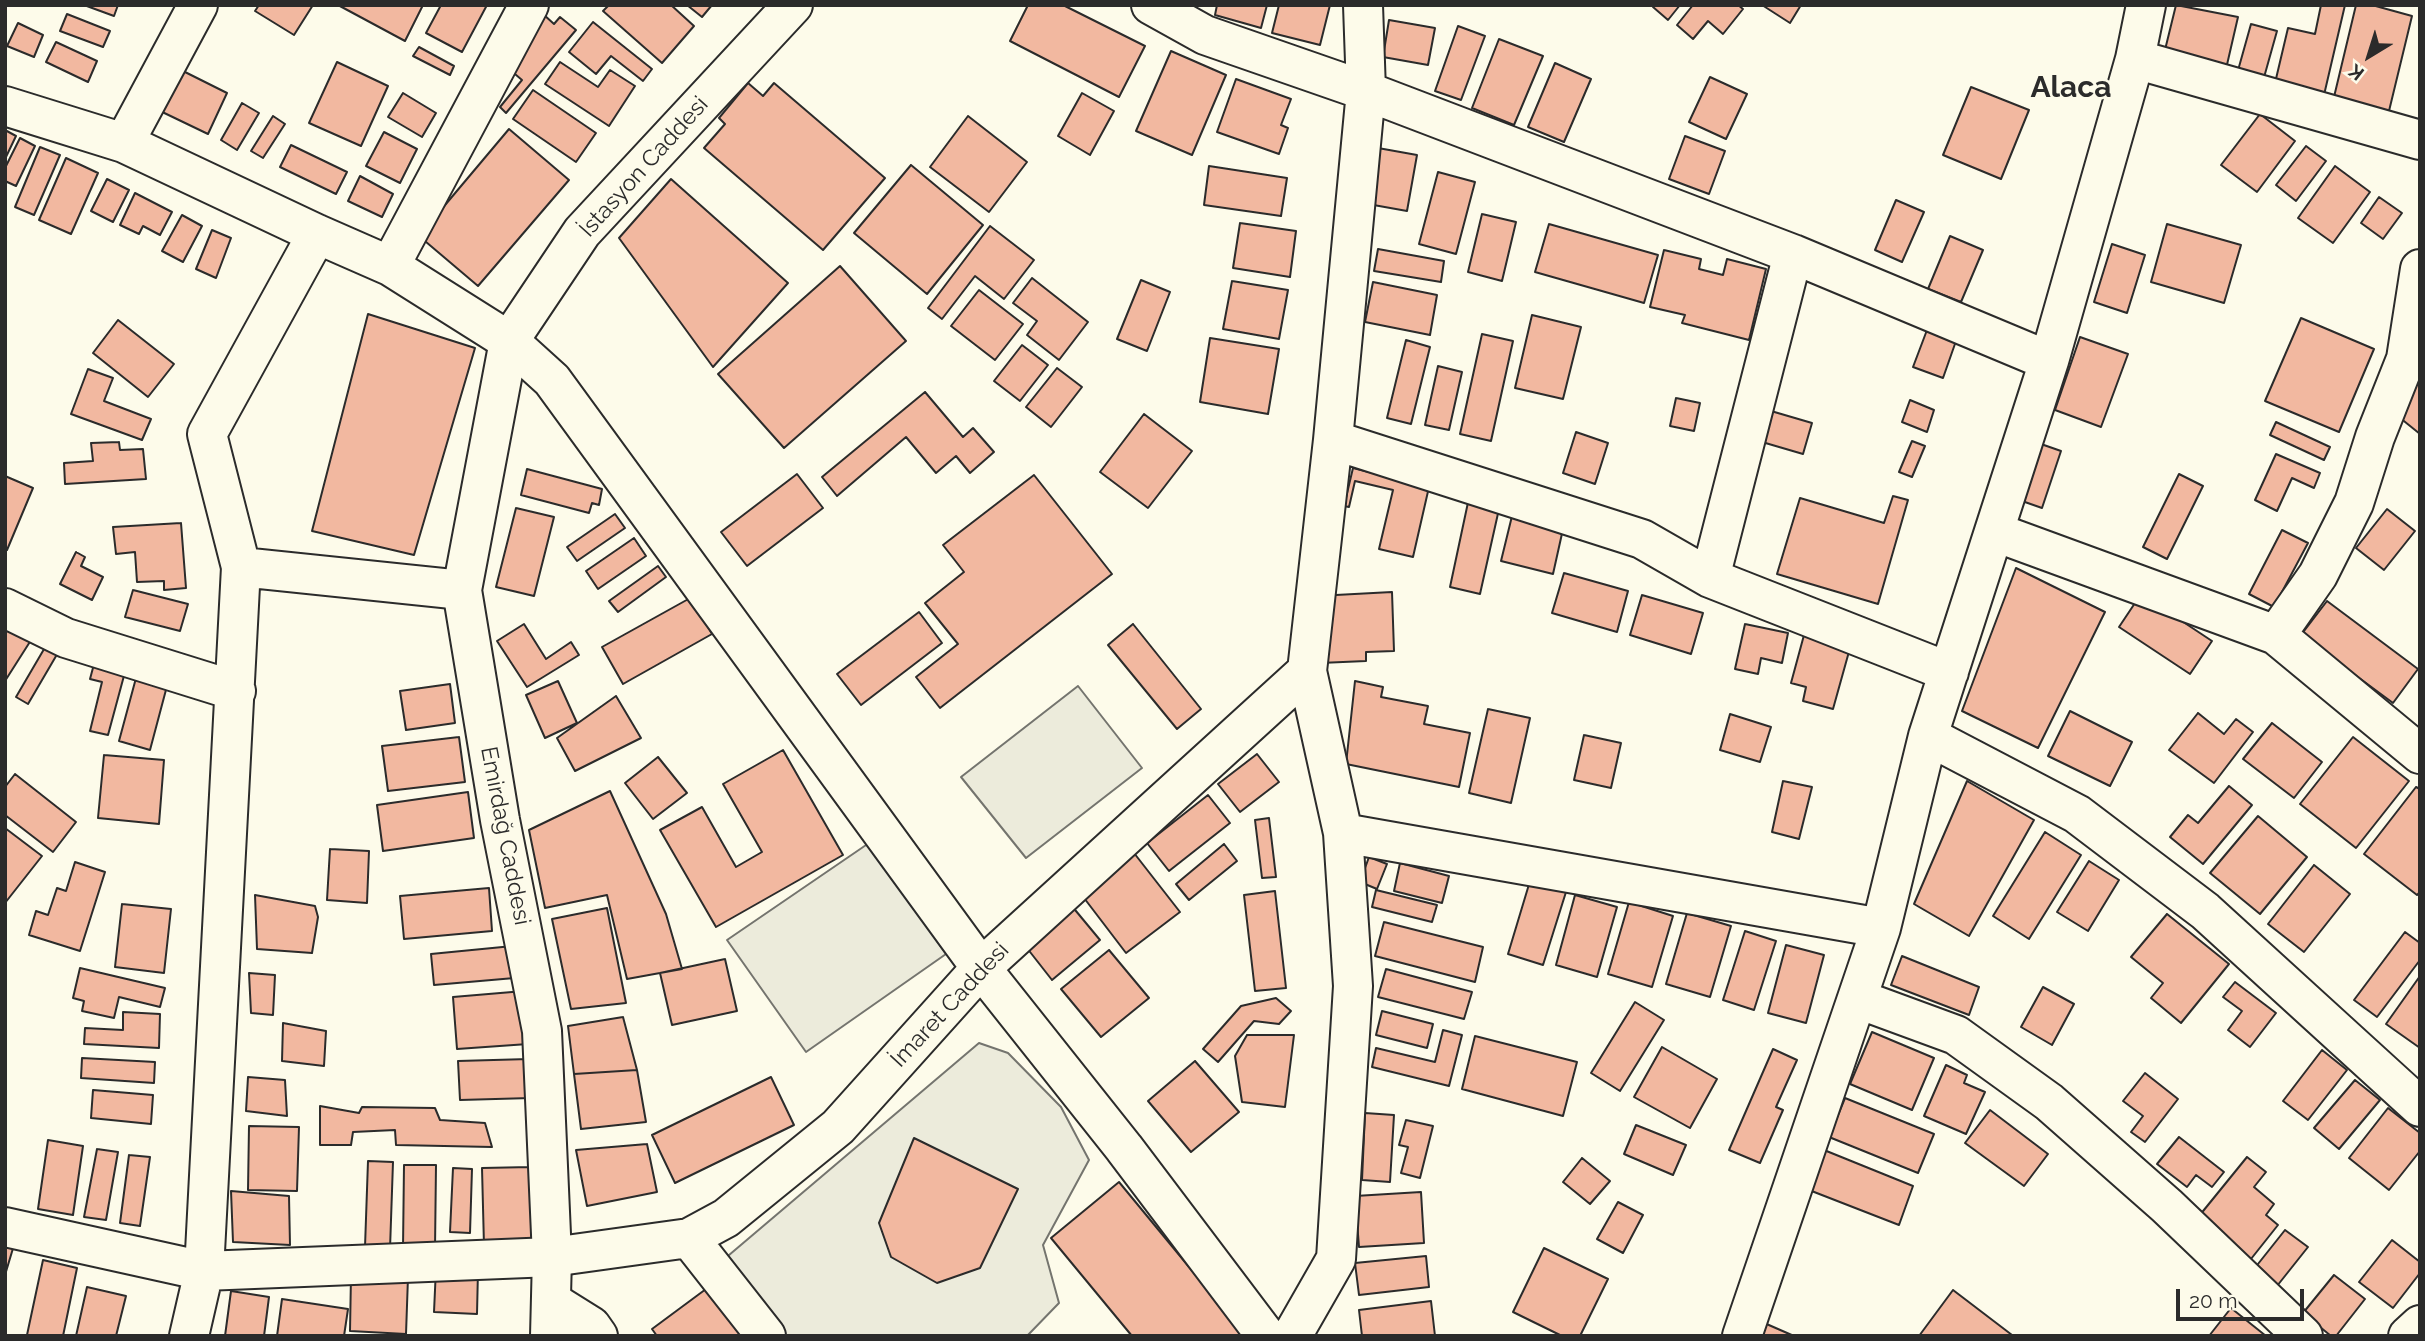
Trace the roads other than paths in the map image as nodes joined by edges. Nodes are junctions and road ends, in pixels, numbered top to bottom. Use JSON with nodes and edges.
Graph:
{"nodes":[{"id":1,"x":198,"y":5,"type":"edge"},
{"id":2,"x":529,"y":5,"type":"edge"},
{"id":3,"x":793,"y":5,"type":"edge"},
{"id":4,"x":1151,"y":5,"type":"edge"},
{"id":5,"x":1363,"y":5,"type":"edge"},
{"id":6,"x":2146,"y":5,"type":"edge"},
{"id":7,"x":2135,"y":59,"type":"junction"},
{"id":8,"x":1366,"y":91,"type":"junction"},
{"id":9,"x":5,"y":106,"type":"edge"},
{"id":10,"x":2420,"y":140,"type":"edge"},
{"id":11,"x":124,"y":143,"type":"junction"},
{"id":12,"x":317,"y":234,"type":"junction"},
{"id":13,"x":1793,"y":254,"type":"junction"},
{"id":14,"x":390,"y":265,"type":"junction"},
{"id":15,"x":2420,"y":269,"type":"edge"},
{"id":16,"x":509,"y":341,"type":"junction"},
{"id":17,"x":2049,"y":361,"type":"junction"},
{"id":18,"x":2413,"y":363,"type":"edge"},
{"id":19,"x":1333,"y":440,"type":"junction"},
{"id":20,"x":1995,"y":532,"type":"junction"},
{"id":21,"x":241,"y":567,"type":"junction"},
{"id":22,"x":1710,"y":578,"type":"junction"},
{"id":23,"x":462,"y":590,"type":"junction"},
{"id":24,"x":5,"y":608,"type":"edge"},
{"id":25,"x":2276,"y":635,"type":"junction"},
{"id":26,"x":1307,"y":671,"type":"junction"},
{"id":27,"x":1949,"y":672,"type":"junction"},
{"id":28,"x":236,"y":691,"type":"junction"},
{"id":29,"x":1928,"y":736,"type":"junction"},
{"id":30,"x":2420,"y":754,"type":"edge"},
{"id":31,"x":1343,"y":833,"type":"junction"},
{"id":32,"x":1881,"y":928,"type":"junction"},
{"id":33,"x":981,"y":968,"type":"junction"},
{"id":34,"x":1858,"y":999,"type":"junction"},
{"id":35,"x":2420,"y":1107,"type":"edge"},
{"id":36,"x":5,"y":1227,"type":"edge"},
{"id":37,"x":689,"y":1238,"type":"junction"},
{"id":38,"x":552,"y":1257,"type":"junction"},
{"id":39,"x":204,"y":1271,"type":"junction"},
{"id":40,"x":550,"y":1318,"type":"edge"},
{"id":41,"x":2420,"y":1325,"type":"edge"},
{"id":42,"x":190,"y":1336,"type":"edge"},
{"id":43,"x":598,"y":1336,"type":"edge"},
{"id":44,"x":766,"y":1336,"type":"edge"},
{"id":45,"x":1266,"y":1336,"type":"edge"},
{"id":46,"x":1292,"y":1336,"type":"edge"},
{"id":47,"x":1742,"y":1336,"type":"edge"},
{"id":48,"x":2303,"y":1336,"type":"edge"},
{"id":49,"x":2408,"y":1336,"type":"edge"}],
"edges":[{"from":1,"to":11,"type":"street"},
{"from":2,"to":14,"type":"street"},
{"from":3,"to":16,"type":"street","name":"İstasyon Caddesi"},
{"from":4,"to":8,"type":"street"},
{"from":5,"to":8,"type":"street"},
{"from":6,"to":7,"type":"street"},
{"from":7,"to":10,"type":"street"},
{"from":7,"to":17,"type":"street"},
{"from":8,"to":13,"type":"street"},
{"from":8,"to":19,"type":"street"},
{"from":9,"to":11,"type":"street"},
{"from":11,"to":12,"type":"street"},
{"from":12,"to":14,"type":"street"},
{"from":12,"to":21,"type":"street"},
{"from":13,"to":17,"type":"street"},
{"from":13,"to":22,"type":"street"},
{"from":14,"to":16,"type":"street"},
{"from":15,"to":18,"type":"street"},
{"from":16,"to":23,"type":"street","name":"Emirdağ Caddesi"},
{"from":16,"to":33,"type":"street"},
{"from":17,"to":20,"type":"street"},
{"from":18,"to":25,"type":"street"},
{"from":19,"to":22,"type":"street"},
{"from":19,"to":26,"type":"street"},
{"from":20,"to":25,"type":"street"},
{"from":20,"to":27,"type":"street"},
{"from":21,"to":23,"type":"street"},
{"from":21,"to":28,"type":"street"},
{"from":22,"to":27,"type":"street"},
{"from":23,"to":38,"type":"street","name":"Emirdağ Caddesi"},
{"from":24,"to":28,"type":"street"},
{"from":25,"to":30,"type":"street"},
{"from":26,"to":31,"type":"street"},
{"from":26,"to":33,"type":"street","name":"İmaret Caddesi"},
{"from":27,"to":29,"type":"street"},
{"from":28,"to":39,"type":"street"},
{"from":29,"to":32,"type":"street"},
{"from":29,"to":35,"type":"street"},
{"from":31,"to":32,"type":"street"},
{"from":31,"to":46,"type":"street"},
{"from":32,"to":34,"type":"street"},
{"from":33,"to":37,"type":"street","name":"İmaret Caddesi"},
{"from":33,"to":45,"type":"street"},
{"from":34,"to":47,"type":"street"},
{"from":34,"to":48,"type":"street"},
{"from":36,"to":39,"type":"street","name":"İmaret Caddesi"},
{"from":37,"to":38,"type":"street","name":"İmaret Caddesi"},
{"from":37,"to":44,"type":"street"},
{"from":38,"to":39,"type":"street","name":"İmaret Caddesi"},
{"from":38,"to":40,"type":"street","name":"Emirdağ Caddesi"},
{"from":39,"to":42,"type":"street"},
{"from":40,"to":43,"type":"street"},
{"from":41,"to":49,"type":"street"}]}
